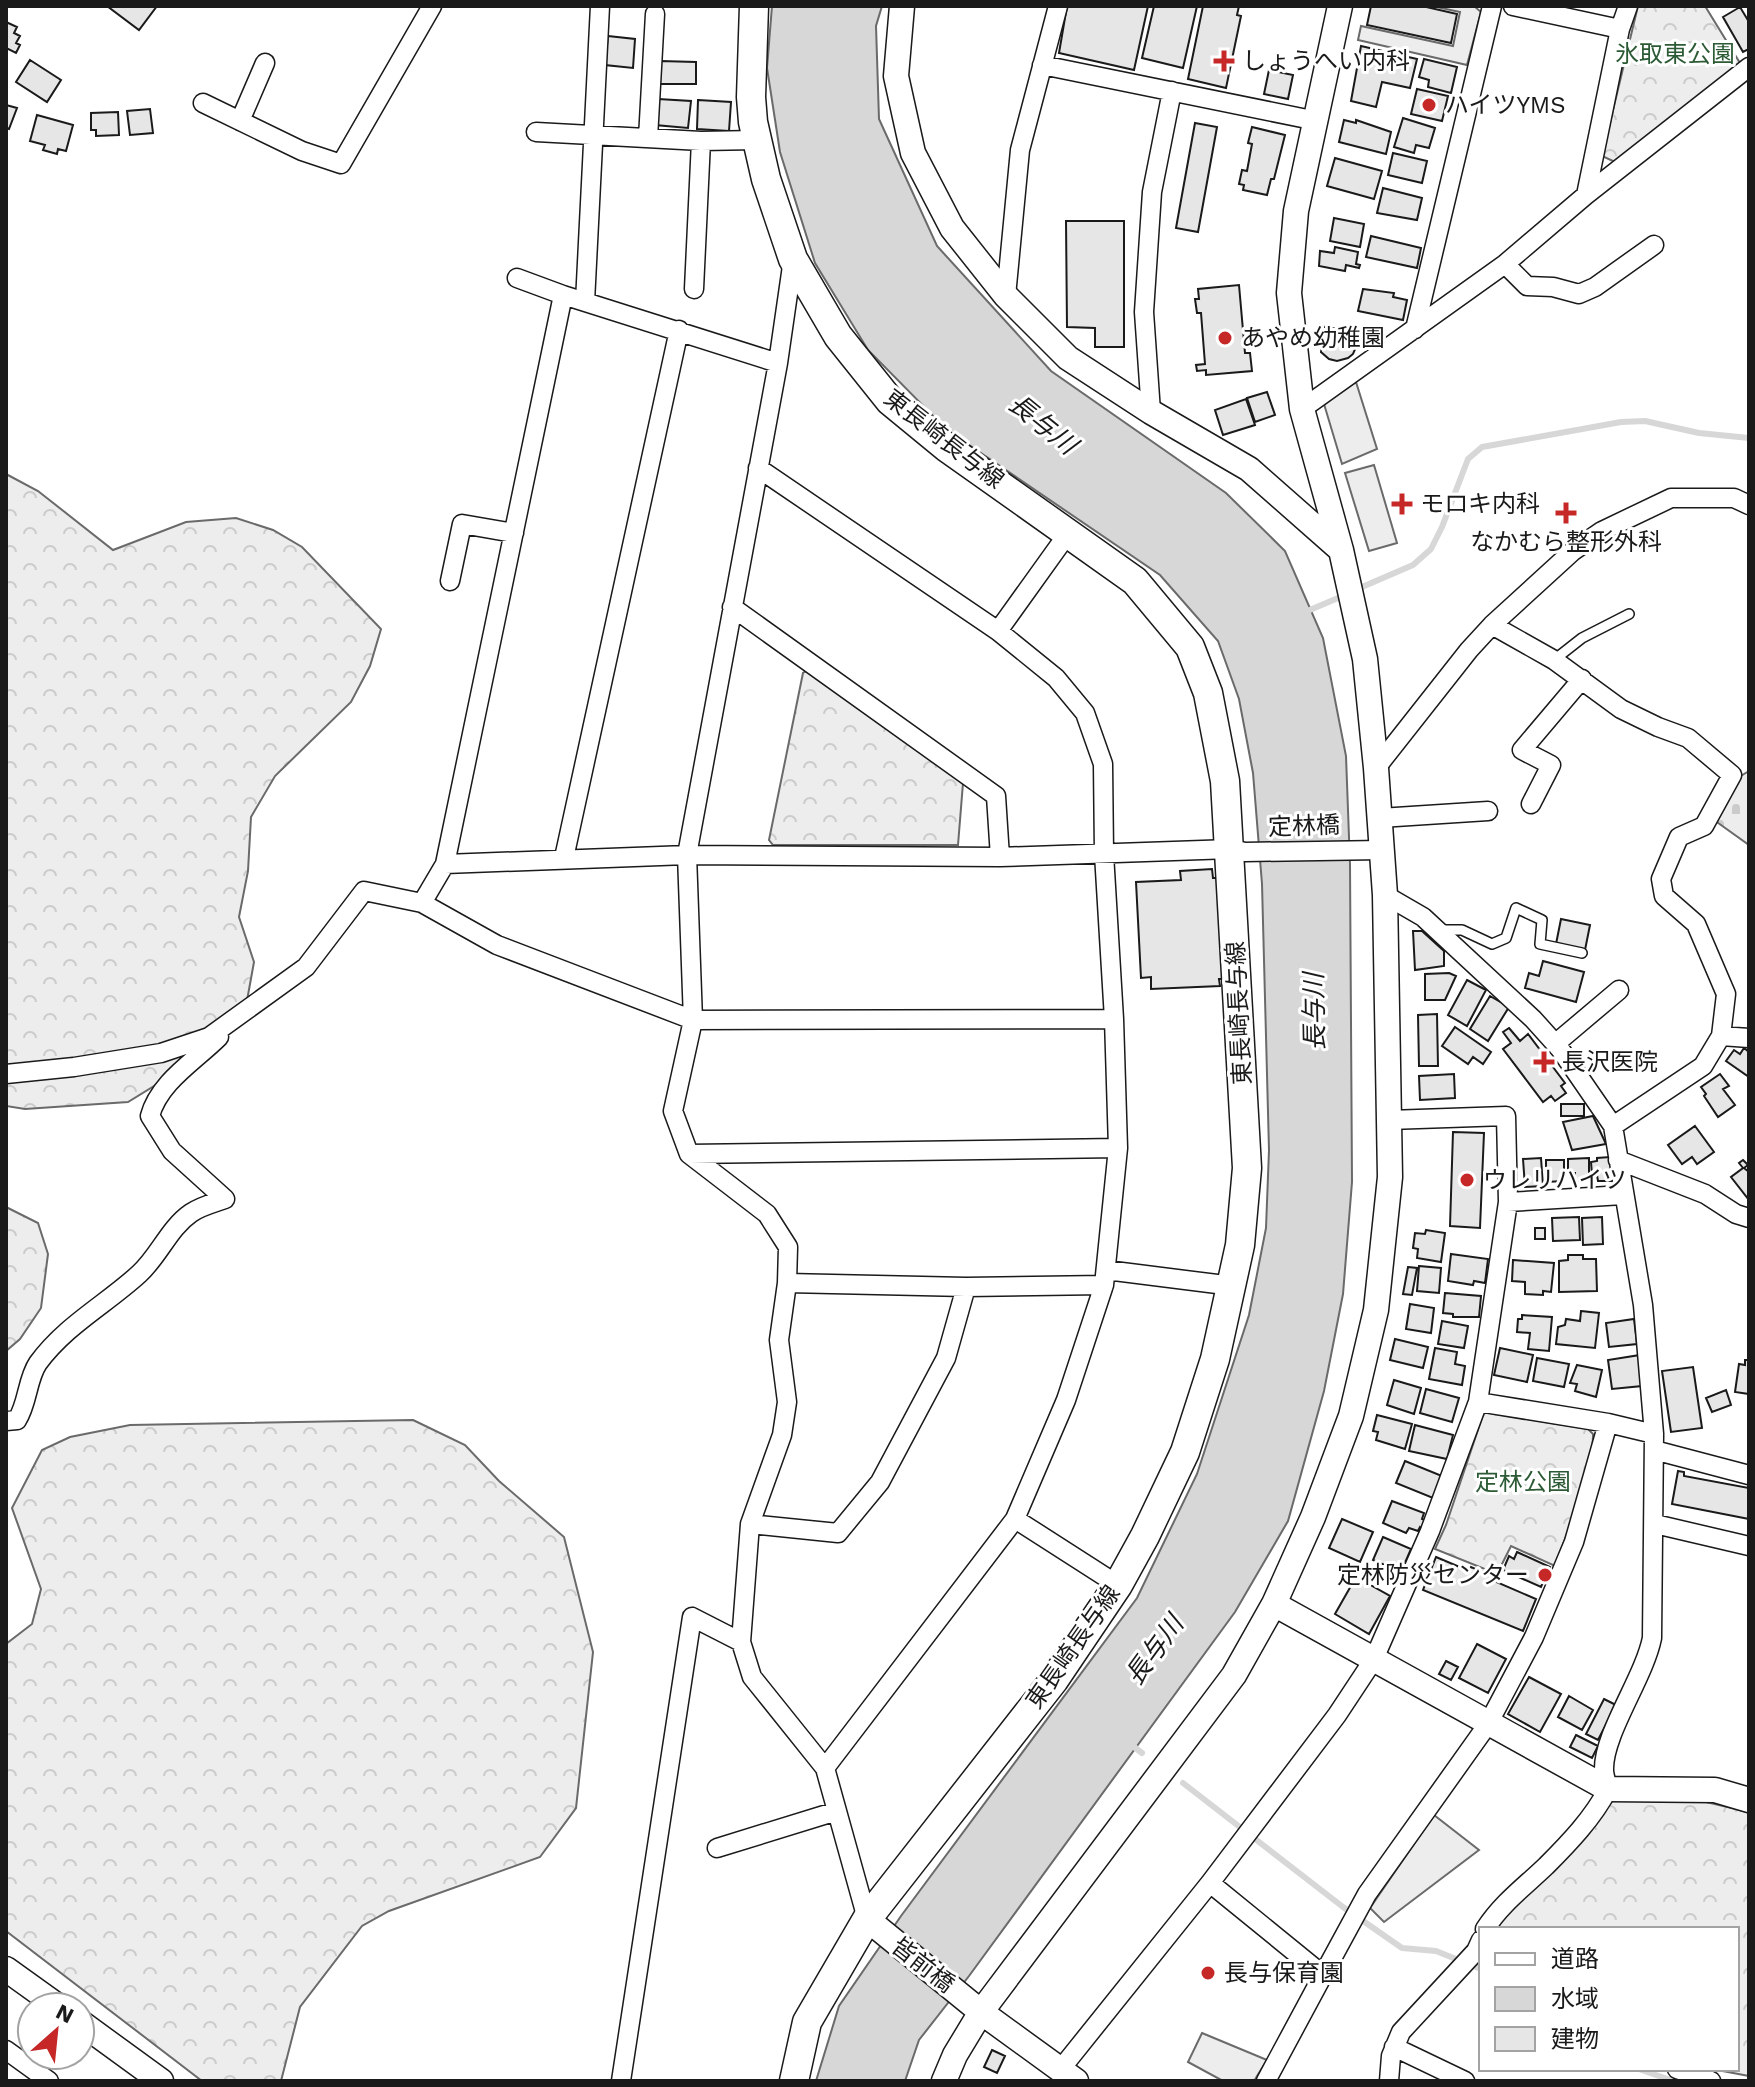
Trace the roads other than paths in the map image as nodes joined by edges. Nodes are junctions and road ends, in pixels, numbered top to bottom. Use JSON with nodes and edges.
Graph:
{"nodes":[{"id":1,"x":432,"y":6,"type":"edge"},
{"id":2,"x":600,"y":6,"type":"edge"},
{"id":3,"x":754,"y":6,"type":"edge"},
{"id":4,"x":902,"y":6,"type":"edge"},
{"id":5,"x":1058,"y":6,"type":"edge"},
{"id":6,"x":1340,"y":6,"type":"edge"},
{"id":7,"x":1492,"y":6,"type":"edge"},
{"id":8,"x":1513,"y":6,"type":"edge"},
{"id":9,"x":1628,"y":6,"type":"edge"},
{"id":10,"x":655,"y":14,"type":"dead end"},
{"id":11,"x":1620,"y":29,"type":"junction"},
{"id":12,"x":265,"y":63,"type":"dead end"},
{"id":13,"x":1042,"y":65,"type":"junction"},
{"id":14,"x":1749,"y":67,"type":"edge"},
{"id":15,"x":1172,"y":91,"type":"junction"},
{"id":16,"x":203,"y":103,"type":"dead end"},
{"id":17,"x":240,"y":121,"type":"junction"},
{"id":18,"x":1317,"y":121,"type":"junction"},
{"id":19,"x":536,"y":132,"type":"dead end"},
{"id":20,"x":593,"y":136,"type":"junction"},
{"id":21,"x":648,"y":138,"type":"junction"},
{"id":22,"x":757,"y":140,"type":"junction"},
{"id":23,"x":701,"y":141,"type":"junction"},
{"id":24,"x":1586,"y":195,"type":"junction"},
{"id":25,"x":1654,"y":245,"type":"dead end"},
{"id":26,"x":793,"y":259,"type":"junction"},
{"id":27,"x":1505,"y":264,"type":"junction"},
{"id":28,"x":517,"y":278,"type":"dead end"},
{"id":29,"x":694,"y":289,"type":"dead end"},
{"id":30,"x":563,"y":295,"type":"junction"},
{"id":31,"x":1006,"y":296,"type":"junction"},
{"id":32,"x":585,"y":302,"type":"junction"},
{"id":33,"x":1415,"y":329,"type":"junction"},
{"id":34,"x":679,"y":330,"type":"junction"},
{"id":35,"x":778,"y":363,"type":"junction"},
{"id":36,"x":1302,"y":409,"type":"junction"},
{"id":37,"x":1151,"y":412,"type":"junction"},
{"id":38,"x":758,"y":468,"type":"junction"},
{"id":39,"x":1749,"y":505,"type":"edge"},
{"id":40,"x":1069,"y":532,"type":"junction"},
{"id":41,"x":514,"y":533,"type":"junction"},
{"id":42,"x":1341,"y":550,"type":"junction"},
{"id":43,"x":450,"y":581,"type":"dead end"},
{"id":44,"x":732,"y":607,"type":"junction"},
{"id":45,"x":1629,"y":614,"type":"dead end"},
{"id":46,"x":1492,"y":625,"type":"junction"},
{"id":47,"x":998,"y":631,"type":"junction"},
{"id":48,"x":1554,"y":660,"type":"junction"},
{"id":49,"x":1582,"y":679,"type":"junction"},
{"id":50,"x":1376,"y":768,"type":"junction"},
{"id":51,"x":1531,"y":804,"type":"dead end"},
{"id":52,"x":1488,"y":811,"type":"dead end"},
{"id":53,"x":1380,"y":818,"type":"junction"},
{"id":54,"x":1373,"y":849,"type":"junction"},
{"id":55,"x":1238,"y":851,"type":"junction"},
{"id":56,"x":1104,"y":854,"type":"junction"},
{"id":57,"x":687,"y":855,"type":"junction"},
{"id":58,"x":1000,"y":857,"type":"junction"},
{"id":59,"x":564,"y":858,"type":"junction"},
{"id":60,"x":445,"y":864,"type":"junction"},
{"id":61,"x":1385,"y":895,"type":"junction"},
{"id":62,"x":422,"y":903,"type":"junction"},
{"id":63,"x":1438,"y":930,"type":"junction"},
{"id":64,"x":1582,"y":953,"type":"dead end"},
{"id":65,"x":1619,"y":990,"type":"dead end"},
{"id":66,"x":243,"y":1012,"type":"junction"},
{"id":67,"x":1114,"y":1019,"type":"junction"},
{"id":68,"x":693,"y":1020,"type":"junction"},
{"id":69,"x":1721,"y":1036,"type":"junction"},
{"id":70,"x":1749,"y":1038,"type":"edge"},
{"id":71,"x":1555,"y":1044,"type":"junction"},
{"id":72,"x":6,"y":1074,"type":"edge"},
{"id":73,"x":1389,"y":1120,"type":"junction"},
{"id":74,"x":1613,"y":1126,"type":"junction"},
{"id":75,"x":1118,"y":1148,"type":"junction"},
{"id":76,"x":689,"y":1154,"type":"junction"},
{"id":77,"x":1618,"y":1160,"type":"junction"},
{"id":78,"x":1623,"y":1195,"type":"junction"},
{"id":79,"x":1508,"y":1202,"type":"junction"},
{"id":80,"x":1749,"y":1218,"type":"edge"},
{"id":81,"x":1105,"y":1278,"type":"junction"},
{"id":82,"x":787,"y":1283,"type":"junction"},
{"id":83,"x":1233,"y":1286,"type":"junction"},
{"id":84,"x":966,"y":1287,"type":"junction"},
{"id":85,"x":1478,"y":1402,"type":"junction"},
{"id":86,"x":6,"y":1421,"type":"edge"},
{"id":87,"x":1608,"y":1423,"type":"junction"},
{"id":88,"x":1654,"y":1442,"type":"junction"},
{"id":89,"x":1749,"y":1475,"type":"edge"},
{"id":90,"x":1015,"y":1519,"type":"junction"},
{"id":91,"x":750,"y":1524,"type":"junction"},
{"id":92,"x":1655,"y":1524,"type":"junction"},
{"id":93,"x":1749,"y":1546,"type":"edge"},
{"id":94,"x":1118,"y":1585,"type":"junction"},
{"id":95,"x":1274,"y":1604,"type":"junction"},
{"id":96,"x":741,"y":1642,"type":"junction"},
{"id":97,"x":1374,"y":1659,"type":"junction"},
{"id":98,"x":1488,"y":1724,"type":"junction"},
{"id":99,"x":825,"y":1768,"type":"junction"},
{"id":100,"x":1608,"y":1789,"type":"junction"},
{"id":101,"x":1749,"y":1800,"type":"edge"},
{"id":102,"x":837,"y":1811,"type":"junction"},
{"id":103,"x":717,"y":1848,"type":"dead end"},
{"id":104,"x":1210,"y":1883,"type":"junction"},
{"id":105,"x":871,"y":1924,"type":"junction"},
{"id":106,"x":1486,"y":1927,"type":"edge"},
{"id":107,"x":1474,"y":1954,"type":"edge"},
{"id":108,"x":6,"y":1969,"type":"edge"},
{"id":109,"x":1323,"y":1975,"type":"junction"},
{"id":110,"x":37,"y":1991,"type":"edge"},
{"id":111,"x":975,"y":2007,"type":"junction"},
{"id":112,"x":96,"y":2034,"type":"edge"},
{"id":113,"x":1394,"y":2047,"type":"junction"},
{"id":114,"x":6,"y":2050,"type":"edge"},
{"id":115,"x":1683,"y":2071,"type":"edge"},
{"id":116,"x":1068,"y":2076,"type":"edge"},
{"id":117,"x":49,"y":2081,"type":"edge"},
{"id":118,"x":161,"y":2081,"type":"edge"},
{"id":119,"x":621,"y":2081,"type":"edge"},
{"id":120,"x":794,"y":2081,"type":"edge"},
{"id":121,"x":944,"y":2081,"type":"edge"},
{"id":122,"x":1266,"y":2081,"type":"edge"},
{"id":123,"x":1389,"y":2081,"type":"edge"},
{"id":124,"x":1465,"y":2081,"type":"edge"},
{"id":125,"x":1711,"y":2081,"type":"edge"}],
"edges":[{"from":1,"to":17,"type":"street"},
{"from":2,"to":20,"type":"street"},
{"from":3,"to":22,"type":"main road","name":"東長崎長与線"},
{"from":4,"to":31,"type":"street"},
{"from":5,"to":13,"type":"street"},
{"from":6,"to":18,"type":"street"},
{"from":7,"to":33,"type":"street"},
{"from":8,"to":11,"type":"street"},
{"from":9,"to":11,"type":"street"},
{"from":10,"to":21,"type":"street"},
{"from":11,"to":24,"type":"street"},
{"from":12,"to":17,"type":"street"},
{"from":13,"to":15,"type":"street"},
{"from":13,"to":31,"type":"street"},
{"from":14,"to":24,"type":"street"},
{"from":15,"to":18,"type":"street"},
{"from":15,"to":37,"type":"street"},
{"from":16,"to":17,"type":"street"},
{"from":18,"to":36,"type":"street"},
{"from":19,"to":20,"type":"street"},
{"from":20,"to":21,"type":"street"},
{"from":20,"to":32,"type":"street"},
{"from":21,"to":23,"type":"street"},
{"from":22,"to":23,"type":"street"},
{"from":22,"to":26,"type":"main road","name":"東長崎長与線"},
{"from":23,"to":29,"type":"street"},
{"from":24,"to":27,"type":"street"},
{"from":25,"to":27,"type":"street"},
{"from":26,"to":35,"type":"street"},
{"from":26,"to":40,"type":"main road","name":"東長崎長与線"},
{"from":27,"to":33,"type":"street"},
{"from":28,"to":30,"type":"street"},
{"from":30,"to":32,"type":"street"},
{"from":30,"to":41,"type":"street"},
{"from":31,"to":37,"type":"street"},
{"from":32,"to":34,"type":"street"},
{"from":33,"to":36,"type":"street"},
{"from":34,"to":35,"type":"street"},
{"from":34,"to":59,"type":"street"},
{"from":35,"to":38,"type":"street"},
{"from":36,"to":42,"type":"street"},
{"from":37,"to":42,"type":"street"},
{"from":38,"to":44,"type":"street"},
{"from":38,"to":47,"type":"street"},
{"from":39,"to":46,"type":"street"},
{"from":40,"to":47,"type":"street"},
{"from":40,"to":55,"type":"main road","name":"東長崎長与線"},
{"from":41,"to":43,"type":"street"},
{"from":41,"to":60,"type":"street"},
{"from":42,"to":50,"type":"street"},
{"from":44,"to":57,"type":"street"},
{"from":44,"to":58,"type":"street"},
{"from":45,"to":48,"type":"lane"},
{"from":46,"to":48,"type":"street"},
{"from":46,"to":50,"type":"street"},
{"from":47,"to":56,"type":"street"},
{"from":48,"to":49,"type":"street"},
{"from":49,"to":51,"type":"street"},
{"from":49,"to":69,"type":"street"},
{"from":50,"to":53,"type":"street"},
{"from":52,"to":53,"type":"street"},
{"from":53,"to":54,"type":"street"},
{"from":54,"to":55,"type":"street","name":"定林橋"},
{"from":54,"to":61,"type":"street"},
{"from":55,"to":56,"type":"street","name":"定林橋"},
{"from":55,"to":83,"type":"main road","name":"東長崎長与線"},
{"from":56,"to":58,"type":"street","name":"定林橋"},
{"from":56,"to":67,"type":"street"},
{"from":57,"to":58,"type":"street","name":"定林橋"},
{"from":57,"to":59,"type":"street","name":"定林橋"},
{"from":57,"to":68,"type":"street"},
{"from":59,"to":60,"type":"street","name":"定林橋"},
{"from":60,"to":62,"type":"street"},
{"from":61,"to":63,"type":"street"},
{"from":61,"to":73,"type":"street"},
{"from":62,"to":66,"type":"street"},
{"from":62,"to":68,"type":"street"},
{"from":63,"to":64,"type":"lane"},
{"from":63,"to":71,"type":"street"},
{"from":65,"to":71,"type":"street"},
{"from":66,"to":72,"type":"street"},
{"from":66,"to":86,"type":"street"},
{"from":67,"to":68,"type":"street"},
{"from":67,"to":75,"type":"street"},
{"from":68,"to":76,"type":"street"},
{"from":69,"to":70,"type":"street"},
{"from":69,"to":74,"type":"street"},
{"from":71,"to":74,"type":"street"},
{"from":73,"to":79,"type":"street"},
{"from":73,"to":95,"type":"street"},
{"from":74,"to":77,"type":"street"},
{"from":75,"to":76,"type":"street"},
{"from":75,"to":81,"type":"street"},
{"from":76,"to":82,"type":"street"},
{"from":77,"to":78,"type":"street"},
{"from":77,"to":80,"type":"street"},
{"from":78,"to":79,"type":"street"},
{"from":78,"to":88,"type":"street"},
{"from":79,"to":85,"type":"street"},
{"from":81,"to":83,"type":"street"},
{"from":81,"to":84,"type":"street"},
{"from":81,"to":90,"type":"street"},
{"from":82,"to":84,"type":"street"},
{"from":82,"to":91,"type":"street"},
{"from":83,"to":94,"type":"main road","name":"東長崎長与線"},
{"from":84,"to":91,"type":"street"},
{"from":85,"to":87,"type":"street"},
{"from":85,"to":97,"type":"street"},
{"from":87,"to":88,"type":"street"},
{"from":87,"to":98,"type":"street"},
{"from":88,"to":89,"type":"street"},
{"from":88,"to":92,"type":"street"},
{"from":90,"to":94,"type":"street"},
{"from":90,"to":99,"type":"street"},
{"from":91,"to":96,"type":"street"},
{"from":92,"to":93,"type":"street"},
{"from":92,"to":100,"type":"street"},
{"from":94,"to":105,"type":"main road","name":"東長崎長与線"},
{"from":95,"to":97,"type":"street"},
{"from":95,"to":111,"type":"street"},
{"from":96,"to":99,"type":"street"},
{"from":96,"to":119,"type":"street"},
{"from":97,"to":98,"type":"street"},
{"from":97,"to":104,"type":"street"},
{"from":98,"to":100,"type":"street"},
{"from":98,"to":109,"type":"street"},
{"from":99,"to":102,"type":"street"},
{"from":100,"to":101,"type":"street"},
{"from":100,"to":106,"type":"street"},
{"from":102,"to":103,"type":"street"},
{"from":102,"to":105,"type":"street"},
{"from":104,"to":109,"type":"street"},
{"from":104,"to":116,"type":"street"},
{"from":105,"to":111,"type":"street","name":"皆前橋"},
{"from":105,"to":120,"type":"main road","name":"東長崎長与線"},
{"from":107,"to":113,"type":"street"},
{"from":108,"to":110,"type":"street"},
{"from":109,"to":122,"type":"street"},
{"from":111,"to":116,"type":"street","name":"皆前橋"},
{"from":111,"to":121,"type":"street"},
{"from":112,"to":118,"type":"street"},
{"from":113,"to":123,"type":"street"},
{"from":113,"to":124,"type":"street"},
{"from":114,"to":117,"type":"street"},
{"from":115,"to":125,"type":"street"}]}
